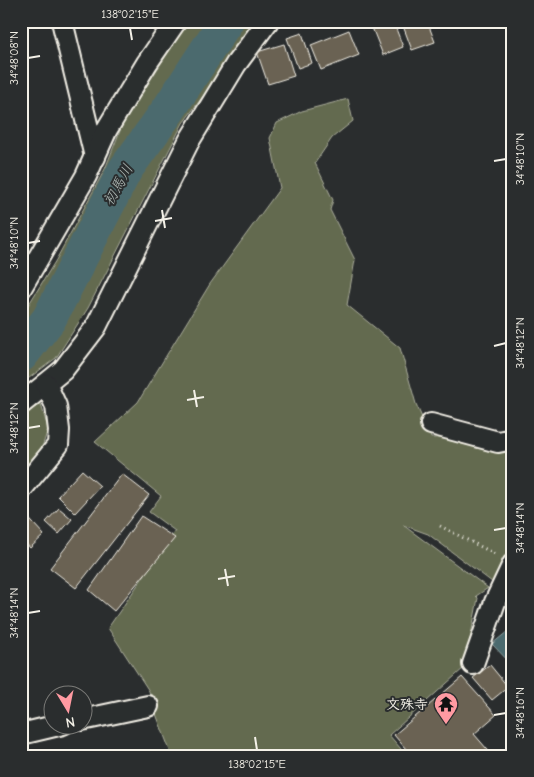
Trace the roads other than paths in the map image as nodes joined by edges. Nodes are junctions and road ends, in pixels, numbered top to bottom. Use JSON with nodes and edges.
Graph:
{"nodes":[{"id":1,"x":62,"y":21,"type":"edge"},
{"id":2,"x":176,"y":21,"type":"edge"},
{"id":3,"x":268,"y":21,"type":"edge"},
{"id":4,"x":95,"y":157,"type":"junction"},
{"id":5,"x":21,"y":288,"type":"edge"},
{"id":6,"x":46,"y":384,"type":"junction"},
{"id":7,"x":21,"y":404,"type":"edge"},
{"id":8,"x":431,"y":424,"type":"dead end"},
{"id":9,"x":513,"y":439,"type":"edge"},
{"id":10,"x":21,"y":490,"type":"edge"},
{"id":11,"x":509,"y":561,"type":"edge"},
{"id":12,"x":474,"y":664,"type":"dead end"},
{"id":13,"x":148,"y":706,"type":"dead end"},
{"id":14,"x":92,"y":718,"type":"edge"},
{"id":15,"x":42,"y":729,"type":"edge"},
{"id":16,"x":21,"y":734,"type":"edge"}],
"edges":[{"from":1,"to":4,"type":"street"},
{"from":2,"to":4,"type":"street"},
{"from":3,"to":6,"type":"street"},
{"from":4,"to":5,"type":"street"},
{"from":6,"to":7,"type":"street"},
{"from":6,"to":10,"type":"street"},
{"from":8,"to":9,"type":"street"},
{"from":11,"to":12,"type":"street"},
{"from":13,"to":14,"type":"street"},
{"from":15,"to":16,"type":"street"}]}
